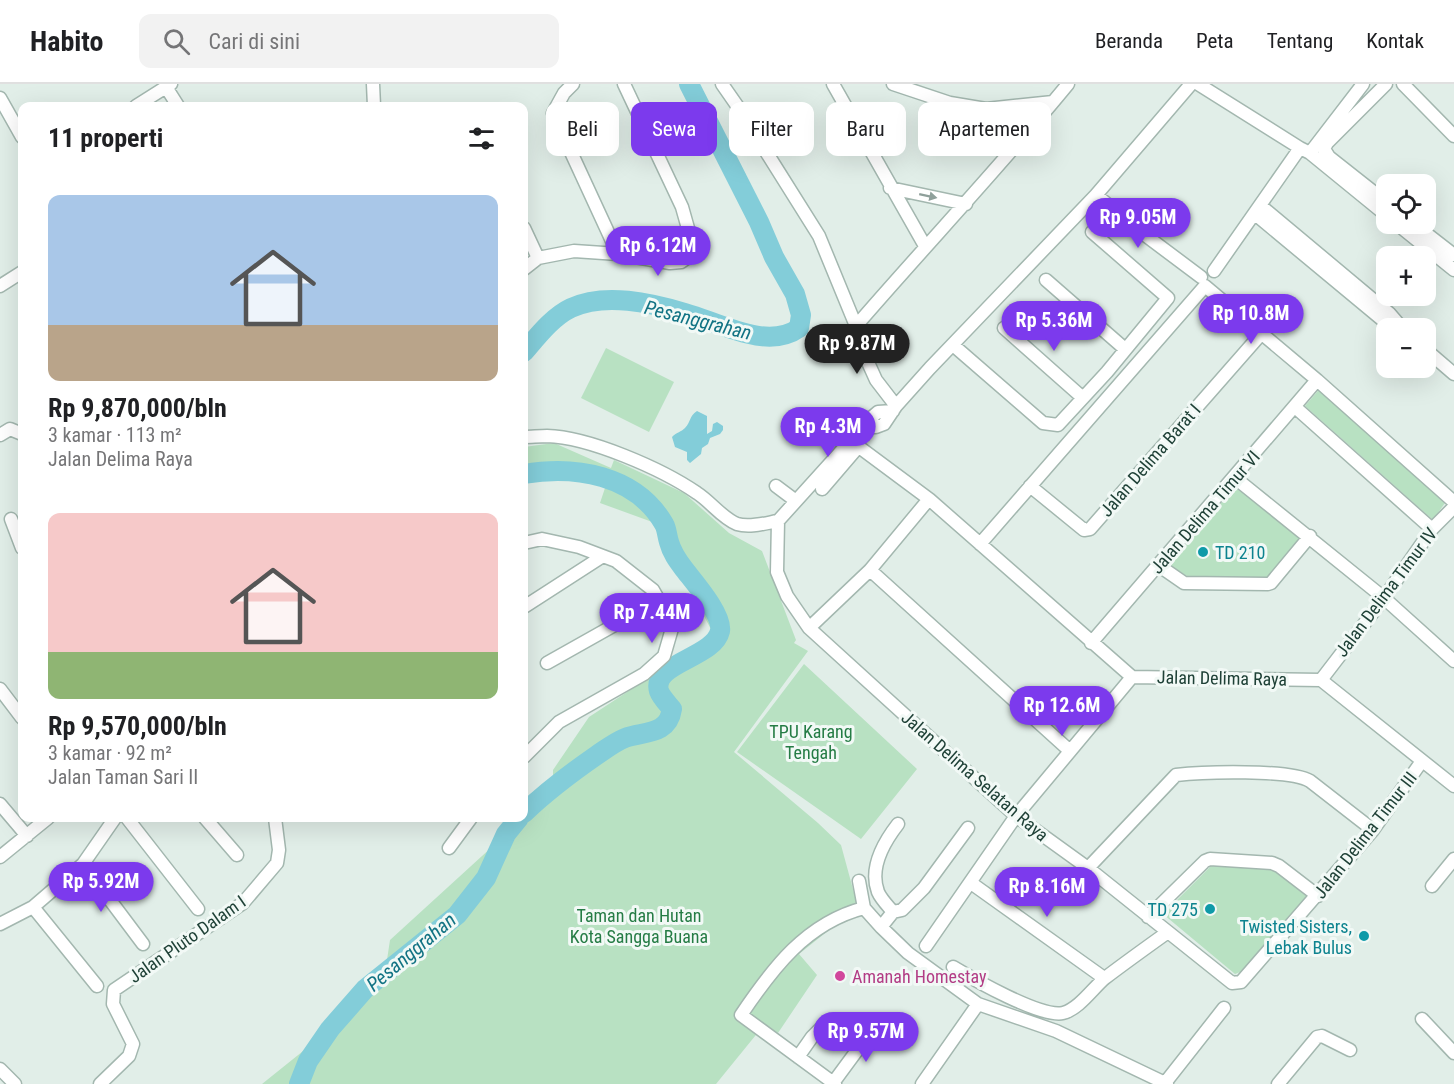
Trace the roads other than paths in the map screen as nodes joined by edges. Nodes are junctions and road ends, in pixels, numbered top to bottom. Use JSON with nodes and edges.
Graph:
{"nodes":[{"id":1,"x":373,"y":84,"type":"edge"},
{"id":2,"x":573,"y":84,"type":"edge"},
{"id":3,"x":624,"y":84,"type":"edge"},
{"id":4,"x":722,"y":84,"type":"edge"},
{"id":5,"x":833,"y":84,"type":"edge"},
{"id":6,"x":893,"y":84,"type":"edge"},
{"id":7,"x":1068,"y":84,"type":"edge"},
{"id":8,"x":1191,"y":84,"type":"edge"},
{"id":9,"x":1198,"y":84,"type":"edge"},
{"id":10,"x":1386,"y":84,"type":"edge"},
{"id":11,"x":1403,"y":84,"type":"edge"},
{"id":12,"x":169,"y":86,"type":"edge"},
{"id":13,"x":1355,"y":86,"type":"edge"},
{"id":14,"x":0,"y":98,"type":"edge"},
{"id":15,"x":143,"y":102,"type":"edge"},
{"id":16,"x":176,"y":102,"type":"edge"},
{"id":17,"x":374,"y":102,"type":"edge"},
{"id":18,"x":1053,"y":102,"type":"junction"},
{"id":19,"x":18,"y":130,"type":"edge"},
{"id":20,"x":1454,"y":136,"type":"edge"},
{"id":21,"x":1305,"y":150,"type":"junction"},
{"id":22,"x":890,"y":188,"type":"junction"},
{"id":23,"x":1376,"y":194,"type":"edge"},
{"id":24,"x":1096,"y":195,"type":"junction"},
{"id":25,"x":966,"y":204,"type":"junction"},
{"id":26,"x":1376,"y":207,"type":"edge"},
{"id":27,"x":1258,"y":210,"type":"junction"},
{"id":28,"x":1092,"y":232,"type":"dead end"},
{"id":29,"x":1409,"y":234,"type":"edge"},
{"id":30,"x":1427,"y":234,"type":"edge"},
{"id":31,"x":528,"y":237,"type":"edge"},
{"id":32,"x":925,"y":246,"type":"junction"},
{"id":33,"x":618,"y":254,"type":"junction"},
{"id":34,"x":1454,"y":255,"type":"edge"},
{"id":35,"x":538,"y":258,"type":"junction"},
{"id":36,"x":528,"y":266,"type":"edge"},
{"id":37,"x":1454,"y":270,"type":"edge"},
{"id":38,"x":1214,"y":271,"type":"dead end"},
{"id":39,"x":18,"y":275,"type":"edge"},
{"id":40,"x":1201,"y":277,"type":"dead end"},
{"id":41,"x":1046,"y":280,"type":"dead end"},
{"id":42,"x":0,"y":286,"type":"edge"},
{"id":43,"x":1393,"y":318,"type":"edge"},
{"id":44,"x":856,"y":326,"type":"junction"},
{"id":45,"x":1004,"y":328,"type":"dead end"},
{"id":46,"x":1261,"y":334,"type":"junction"},
{"id":47,"x":953,"y":345,"type":"junction"},
{"id":48,"x":1125,"y":349,"type":"junction"},
{"id":49,"x":1436,"y":358,"type":"edge"},
{"id":50,"x":1454,"y":374,"type":"edge"},
{"id":51,"x":1317,"y":380,"type":"junction"},
{"id":52,"x":1083,"y":398,"type":"junction"},
{"id":53,"x":1295,"y":407,"type":"junction"},
{"id":54,"x":894,"y":408,"type":"junction"},
{"id":55,"x":18,"y":432,"type":"edge"},
{"id":56,"x":0,"y":435,"type":"edge"},
{"id":57,"x":528,"y":437,"type":"edge"},
{"id":58,"x":854,"y":444,"type":"junction"},
{"id":59,"x":1234,"y":477,"type":"junction"},
{"id":60,"x":776,"y":486,"type":"dead end"},
{"id":61,"x":1030,"y":486,"type":"junction"},
{"id":62,"x":822,"y":489,"type":"dead end"},
{"id":63,"x":929,"y":499,"type":"junction"},
{"id":64,"x":796,"y":501,"type":"junction"},
{"id":65,"x":1454,"y":504,"type":"edge"},
{"id":66,"x":11,"y":519,"type":"dead end"},
{"id":67,"x":778,"y":521,"type":"junction"},
{"id":68,"x":1431,"y":529,"type":"junction"},
{"id":69,"x":1310,"y":536,"type":"junction"},
{"id":70,"x":18,"y":537,"type":"edge"},
{"id":71,"x":528,"y":542,"type":"edge"},
{"id":72,"x":980,"y":544,"type":"junction"},
{"id":73,"x":603,"y":556,"type":"junction"},
{"id":74,"x":1158,"y":565,"type":"junction"},
{"id":75,"x":870,"y":570,"type":"junction"},
{"id":76,"x":1384,"y":598,"type":"junction"},
{"id":77,"x":659,"y":600,"type":"junction"},
{"id":78,"x":528,"y":604,"type":"edge"},
{"id":79,"x":809,"y":628,"type":"junction"},
{"id":80,"x":1092,"y":642,"type":"junction"},
{"id":81,"x":1454,"y":661,"type":"edge"},
{"id":82,"x":547,"y":663,"type":"dead end"},
{"id":83,"x":1132,"y":677,"type":"junction"},
{"id":84,"x":1321,"y":680,"type":"junction"},
{"id":85,"x":0,"y":689,"type":"edge"},
{"id":86,"x":18,"y":713,"type":"edge"},
{"id":87,"x":1070,"y":751,"type":"junction"},
{"id":88,"x":528,"y":753,"type":"edge"},
{"id":89,"x":1422,"y":761,"type":"junction"},
{"id":90,"x":1454,"y":786,"type":"edge"},
{"id":91,"x":0,"y":804,"type":"edge"},
{"id":92,"x":1016,"y":816,"type":"junction"},
{"id":93,"x":43,"y":822,"type":"edge"},
{"id":94,"x":111,"y":822,"type":"edge"},
{"id":95,"x":130,"y":822,"type":"edge"},
{"id":96,"x":208,"y":822,"type":"edge"},
{"id":97,"x":276,"y":822,"type":"edge"},
{"id":98,"x":468,"y":822,"type":"edge"},
{"id":99,"x":898,"y":824,"type":"dead end"},
{"id":100,"x":968,"y":828,"type":"dead end"},
{"id":101,"x":1373,"y":830,"type":"junction"},
{"id":102,"x":27,"y":836,"type":"junction"},
{"id":103,"x":449,"y":849,"type":"dead end"},
{"id":104,"x":237,"y":855,"type":"dead end"},
{"id":105,"x":0,"y":857,"type":"edge"},
{"id":106,"x":1454,"y":859,"type":"edge"},
{"id":107,"x":83,"y":864,"type":"junction"},
{"id":108,"x":1088,"y":868,"type":"junction"},
{"id":109,"x":859,"y":881,"type":"dead end"},
{"id":110,"x":971,"y":883,"type":"junction"},
{"id":111,"x":1432,"y":886,"type":"dead end"},
{"id":112,"x":1318,"y":896,"type":"junction"},
{"id":113,"x":33,"y":907,"type":"junction"},
{"id":114,"x":864,"y":908,"type":"junction"},
{"id":115,"x":198,"y":909,"type":"dead end"},
{"id":116,"x":893,"y":912,"type":"junction"},
{"id":117,"x":1148,"y":917,"type":"junction"},
{"id":118,"x":0,"y":924,"type":"edge"},
{"id":119,"x":881,"y":927,"type":"junction"},
{"id":120,"x":1168,"y":932,"type":"junction"},
{"id":121,"x":143,"y":944,"type":"dead end"},
{"id":122,"x":926,"y":946,"type":"dead end"},
{"id":123,"x":953,"y":967,"type":"dead end"},
{"id":124,"x":1104,"y":978,"type":"junction"},
{"id":125,"x":1232,"y":983,"type":"joint"},
{"id":126,"x":97,"y":986,"type":"dead end"},
{"id":127,"x":978,"y":1004,"type":"junction"},
{"id":128,"x":1224,"y":1008,"type":"dead end"},
{"id":129,"x":1422,"y":1019,"type":"dead end"},
{"id":130,"x":827,"y":1022,"type":"dead end"},
{"id":131,"x":875,"y":1026,"type":"dead end"},
{"id":132,"x":840,"y":1035,"type":"dead end"},
{"id":133,"x":859,"y":1047,"type":"junction"},
{"id":134,"x":1350,"y":1050,"type":"dead end"},
{"id":135,"x":1454,"y":1053,"type":"edge"},
{"id":136,"x":798,"y":1057,"type":"junction"},
{"id":137,"x":0,"y":1069,"type":"edge"},
{"id":138,"x":1161,"y":1083,"type":"edge"},
{"id":139,"x":15,"y":1084,"type":"edge"},
{"id":140,"x":100,"y":1084,"type":"edge"},
{"id":141,"x":834,"y":1084,"type":"edge"},
{"id":142,"x":922,"y":1084,"type":"edge"},
{"id":143,"x":1278,"y":1084,"type":"edge"}],
"edges":[{"from":1,"to":17,"type":"street"},
{"from":2,"to":33,"type":"street"},
{"from":3,"to":33,"type":"street"},
{"from":4,"to":44,"type":"street"},
{"from":5,"to":22,"type":"street"},
{"from":6,"to":18,"type":"street"},
{"from":7,"to":18,"type":"street"},
{"from":8,"to":24,"type":"street"},
{"from":9,"to":21,"type":"street"},
{"from":10,"to":23,"type":"street"},
{"from":11,"to":20,"type":"street"},
{"from":12,"to":15,"type":"street"},
{"from":12,"to":16,"type":"street"},
{"from":13,"to":21,"type":"street"},
{"from":14,"to":19,"type":"street"},
{"from":18,"to":25,"type":"street"},
{"from":21,"to":26,"type":"street"},
{"from":21,"to":27,"type":"street"},
{"from":22,"to":25,"type":"street","one_way":true},
{"from":22,"to":32,"type":"street"},
{"from":24,"to":40,"type":"street"},
{"from":24,"to":47,"type":"street"},
{"from":25,"to":32,"type":"street"},
{"from":27,"to":38,"type":"street"},
{"from":27,"to":43,"type":"street"},
{"from":28,"to":48,"type":"street"},
{"from":29,"to":37,"type":"street"},
{"from":30,"to":34,"type":"street"},
{"from":31,"to":35,"type":"street"},
{"from":32,"to":44,"type":"street"},
{"from":33,"to":35,"type":"street"},
{"from":35,"to":36,"type":"street"},
{"from":39,"to":42,"type":"street"},
{"from":41,"to":48,"type":"street"},
{"from":44,"to":54,"type":"street"},
{"from":45,"to":52,"type":"street"},
{"from":46,"to":51,"type":"street"},
{"from":46,"to":61,"type":"street","name":"Jalan Delima Barat I"},
{"from":46,"to":61,"type":"street"},
{"from":47,"to":52,"type":"street"},
{"from":47,"to":54,"type":"street"},
{"from":48,"to":52,"type":"street"},
{"from":49,"to":50,"type":"street"},
{"from":51,"to":53,"type":"street","name":"Jalan Delima Timur VI"},
{"from":51,"to":65,"type":"street"},
{"from":53,"to":59,"type":"street","name":"Jalan Delima Timur VI"},
{"from":53,"to":68,"type":"street"},
{"from":54,"to":58,"type":"street"},
{"from":55,"to":56,"type":"street"},
{"from":57,"to":67,"type":"street"},
{"from":58,"to":62,"type":"street"},
{"from":58,"to":63,"type":"street","name":"Jalan Delima Raya"},
{"from":58,"to":64,"type":"street"},
{"from":59,"to":69,"type":"street"},
{"from":59,"to":74,"type":"street","name":"Jalan Delima Timur VI"},
{"from":60,"to":64,"type":"street"},
{"from":61,"to":72,"type":"street"},
{"from":63,"to":72,"type":"street","name":"Jalan Delima Raya"},
{"from":63,"to":75,"type":"street"},
{"from":64,"to":67,"type":"street"},
{"from":65,"to":68,"type":"street","name":"Jalan Delima Timur IV"},
{"from":66,"to":70,"type":"street"},
{"from":67,"to":79,"type":"street","name":"Jalan Delima Selatan Raya"},
{"from":68,"to":76,"type":"street","name":"Jalan Delima Timur IV"},
{"from":69,"to":74,"type":"street"},
{"from":69,"to":76,"type":"street"},
{"from":71,"to":73,"type":"street"},
{"from":72,"to":80,"type":"street","name":"Jalan Delima Raya"},
{"from":73,"to":77,"type":"street"},
{"from":73,"to":78,"type":"street"},
{"from":74,"to":80,"type":"street","name":"Jalan Delima Timur VI"},
{"from":75,"to":79,"type":"street"},
{"from":75,"to":87,"type":"street"},
{"from":76,"to":81,"type":"street"},
{"from":76,"to":84,"type":"street","name":"Jalan Delima Timur IV"},
{"from":77,"to":82,"type":"street"},
{"from":77,"to":88,"type":"street"},
{"from":79,"to":92,"type":"street","name":"Jalan Delima Selatan Raya"},
{"from":80,"to":83,"type":"street","name":"Jalan Delima Raya"},
{"from":83,"to":84,"type":"street","name":"Jalan Delima Raya"},
{"from":83,"to":87,"type":"street"},
{"from":84,"to":89,"type":"street"},
{"from":85,"to":86,"type":"street"},
{"from":87,"to":92,"type":"street"},
{"from":89,"to":90,"type":"street"},
{"from":89,"to":101,"type":"street","name":"Jalan Delima Timur III"},
{"from":91,"to":102,"type":"street"},
{"from":92,"to":108,"type":"street","name":"Jalan Delima Selatan Raya"},
{"from":92,"to":110,"type":"street"},
{"from":93,"to":102,"type":"street"},
{"from":94,"to":107,"type":"street"},
{"from":95,"to":115,"type":"street"},
{"from":96,"to":104,"type":"street"},
{"from":97,"to":140,"type":"street","name":"Jalan Pluto Dalam I"},
{"from":98,"to":103,"type":"street"},
{"from":99,"to":116,"type":"street"},
{"from":100,"to":116,"type":"street"},
{"from":101,"to":108,"type":"street"},
{"from":101,"to":112,"type":"street","name":"Jalan Delima Timur III"},
{"from":102,"to":105,"type":"street"},
{"from":106,"to":111,"type":"street"},
{"from":107,"to":113,"type":"street"},
{"from":107,"to":121,"type":"street"},
{"from":108,"to":117,"type":"street","name":"Jalan Delima Selatan Raya"},
{"from":109,"to":114,"type":"street"},
{"from":110,"to":122,"type":"street"},
{"from":110,"to":124,"type":"street"},
{"from":112,"to":117,"type":"street"},
{"from":112,"to":125,"type":"street","name":"Jalan Delima Timur III"},
{"from":113,"to":118,"type":"street"},
{"from":113,"to":126,"type":"street"},
{"from":114,"to":119,"type":"street"},
{"from":114,"to":136,"type":"street"},
{"from":116,"to":119,"type":"street"},
{"from":117,"to":120,"type":"street","name":"Jalan Delima Selatan Raya"},
{"from":119,"to":127,"type":"street"},
{"from":120,"to":124,"type":"street"},
{"from":120,"to":125,"type":"street","name":"Jalan Delima Selatan Raya"},
{"from":123,"to":124,"type":"street"},
{"from":127,"to":138,"type":"street"},
{"from":127,"to":142,"type":"street"},
{"from":128,"to":138,"type":"street"},
{"from":129,"to":135,"type":"street"},
{"from":130,"to":136,"type":"street"},
{"from":131,"to":133,"type":"street"},
{"from":132,"to":133,"type":"street"},
{"from":133,"to":141,"type":"street"},
{"from":134,"to":143,"type":"street"},
{"from":136,"to":141,"type":"street"},
{"from":137,"to":139,"type":"street"}]}
